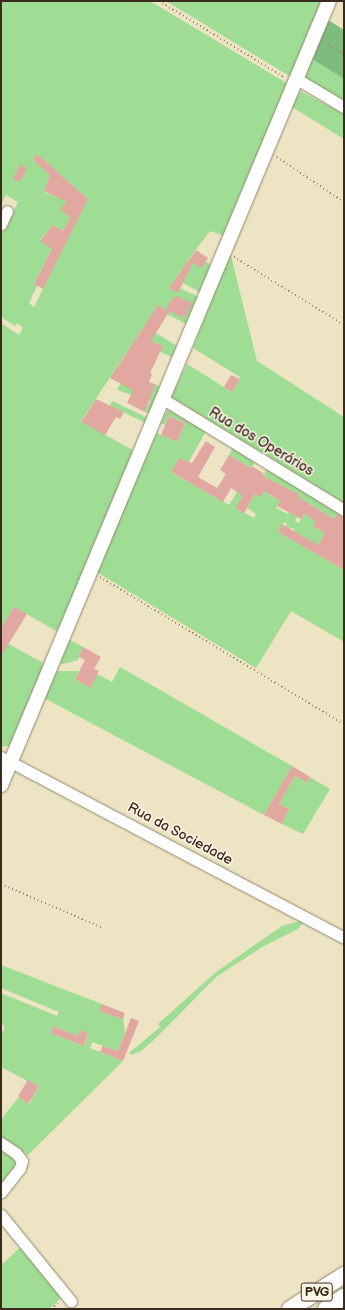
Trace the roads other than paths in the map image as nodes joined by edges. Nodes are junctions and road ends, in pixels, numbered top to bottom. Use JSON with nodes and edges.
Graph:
{"nodes":[{"id":1,"x":329,"y":1,"type":"edge"},
{"id":2,"x":296,"y":82,"type":"junction"},
{"id":3,"x":344,"y":107,"type":"edge"},
{"id":4,"x":7,"y":211,"type":"dead end"},
{"id":5,"x":1,"y":224,"type":"edge"},
{"id":6,"x":163,"y":399,"type":"junction"},
{"id":7,"x":344,"y":510,"type":"edge"},
{"id":8,"x":6,"y":760,"type":"edge"},
{"id":9,"x":1,"y":785,"type":"edge"},
{"id":10,"x":344,"y":938,"type":"edge"},
{"id":11,"x":1,"y":1143,"type":"edge"},
{"id":12,"x":1,"y":1192,"type":"edge"},
{"id":13,"x":1,"y":1215,"type":"edge"},
{"id":14,"x":344,"y":1275,"type":"edge"},
{"id":15,"x":344,"y":1297,"type":"edge"},
{"id":16,"x":71,"y":1301,"type":"dead end"},
{"id":17,"x":290,"y":1309,"type":"edge"},
{"id":18,"x":326,"y":1309,"type":"edge"}],
"edges":[{"from":1,"to":2,"type":"main road"},
{"from":2,"to":3,"type":"street"},
{"from":2,"to":6,"type":"main road"},
{"from":4,"to":5,"type":"street"},
{"from":6,"to":7,"type":"street","name":"Rua dos Operários"},
{"from":6,"to":8,"type":"main road"},
{"from":8,"to":9,"type":"main road"},
{"from":8,"to":10,"type":"street","name":"Rua da Sociedade"},
{"from":11,"to":12,"type":"street"},
{"from":13,"to":16,"type":"street"},
{"from":14,"to":17,"type":"highway","number":"PVG"},
{"from":15,"to":18,"type":"highway","number":"PVG"}]}
